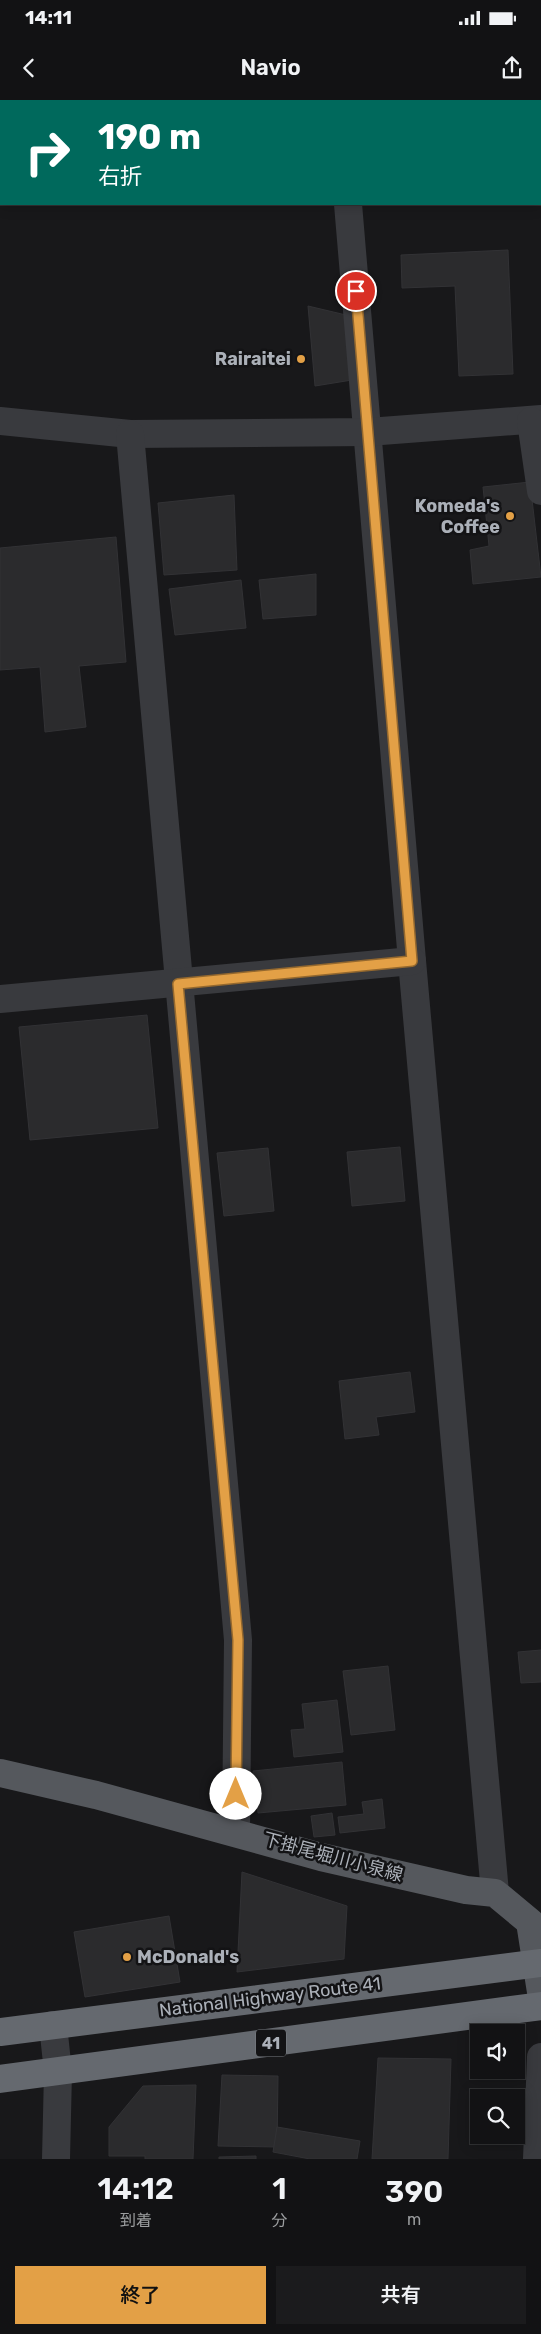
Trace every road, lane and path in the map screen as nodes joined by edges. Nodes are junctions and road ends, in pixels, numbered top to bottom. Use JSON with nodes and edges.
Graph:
{"nodes":[{"id":1,"x":348,"y":205,"type":"edge"},
{"id":2,"x":536,"y":420,"type":"edge"},
{"id":3,"x":0,"y":421,"type":"edge"},
{"id":4,"x":368,"y":432,"type":"junction"},
{"id":5,"x":130,"y":434,"type":"junction"},
{"id":6,"x":541,"y":491,"type":"edge"},
{"id":7,"x":412,"y":961,"type":"junction"},
{"id":8,"x":178,"y":984,"type":"junction"},
{"id":9,"x":0,"y":999,"type":"edge"},
{"id":10,"x":0,"y":1773,"type":"edge"},
{"id":11,"x":236,"y":1832,"type":"junction"},
{"id":12,"x":495,"y":1893,"type":"junction"},
{"id":13,"x":539,"y":1963,"type":"edge"},
{"id":14,"x":541,"y":1992,"type":"edge"},
{"id":15,"x":541,"y":2006,"type":"edge"},
{"id":16,"x":52,"y":2025,"type":"junction"},
{"id":17,"x":0,"y":2032,"type":"edge"},
{"id":18,"x":541,"y":2057,"type":"edge"},
{"id":19,"x":58,"y":2072,"type":"junction"},
{"id":20,"x":0,"y":2079,"type":"edge"},
{"id":21,"x":56,"y":2159,"type":"edge"},
{"id":22,"x":537,"y":2159,"type":"edge"}],
"edges":[{"from":1,"to":4,"type":"street"},
{"from":2,"to":4,"type":"street"},
{"from":2,"to":6,"type":"street"},
{"from":3,"to":5,"type":"street"},
{"from":4,"to":5,"type":"street"},
{"from":4,"to":7,"type":"street"},
{"from":5,"to":8,"type":"street"},
{"from":7,"to":8,"type":"street"},
{"from":7,"to":12,"type":"street"},
{"from":8,"to":9,"type":"street"},
{"from":8,"to":11,"type":"street"},
{"from":10,"to":11,"type":"main road","name":"下掛尾堀川小泉線"},
{"from":11,"to":12,"type":"main road","name":"下掛尾堀川小泉線"},
{"from":12,"to":13,"type":"main road"},
{"from":13,"to":14,"type":"main road"},
{"from":13,"to":16,"type":"highway","name":"National Highway Route 41"},
{"from":15,"to":19,"type":"highway","number":"41"},
{"from":16,"to":17,"type":"highway","name":"National Highway Route 41"},
{"from":16,"to":19,"type":"street"},
{"from":18,"to":22,"type":"street"},
{"from":19,"to":20,"type":"highway","number":"41"},
{"from":19,"to":21,"type":"street"}]}
